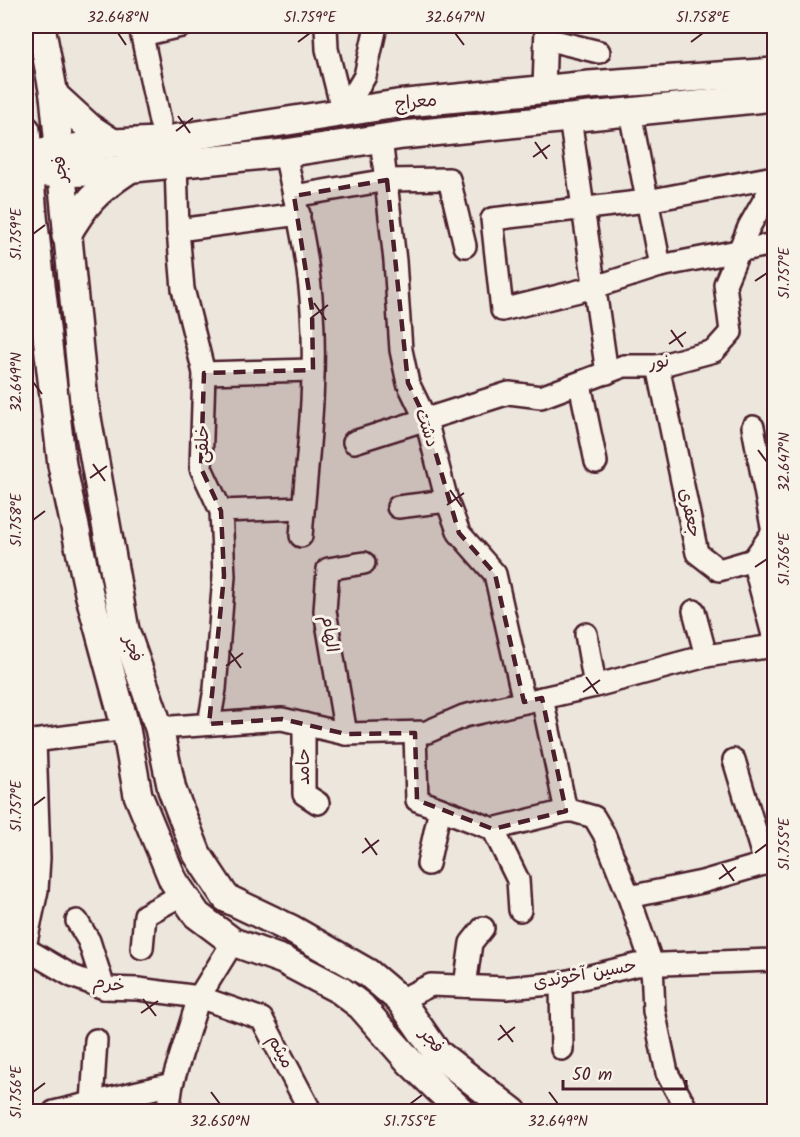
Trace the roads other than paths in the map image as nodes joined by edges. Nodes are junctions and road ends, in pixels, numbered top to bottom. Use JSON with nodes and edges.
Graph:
{"nodes":[{"id":1,"x":41,"y":26,"type":"edge"},
{"id":2,"x":181,"y":26,"type":"edge"},
{"id":3,"x":326,"y":26,"type":"edge"},
{"id":4,"x":375,"y":26,"type":"edge"},
{"id":5,"x":141,"y":30,"type":"edge"},
{"id":6,"x":546,"y":32,"type":"edge"},
{"id":7,"x":599,"y":52,"type":"dead end"},
{"id":8,"x":774,"y":72,"type":"edge"},
{"id":9,"x":544,"y":90,"type":"junction"},
{"id":10,"x":54,"y":95,"type":"junction"},
{"id":11,"x":774,"y":97,"type":"edge"},
{"id":12,"x":630,"y":112,"type":"junction"},
{"id":13,"x":343,"y":113,"type":"junction"},
{"id":14,"x":570,"y":118,"type":"junction"},
{"id":15,"x":160,"y":122,"type":"dead end"},
{"id":16,"x":381,"y":138,"type":"junction"},
{"id":17,"x":113,"y":143,"type":"junction"},
{"id":18,"x":285,"y":153,"type":"junction"},
{"id":19,"x":61,"y":160,"type":"junction"},
{"id":20,"x":176,"y":162,"type":"junction"},
{"id":21,"x":27,"y":168,"type":"edge"},
{"id":22,"x":133,"y":168,"type":"junction"},
{"id":23,"x":774,"y":177,"type":"edge"},
{"id":24,"x":387,"y":180,"type":"junction"},
{"id":25,"x":774,"y":183,"type":"edge"},
{"id":26,"x":647,"y":201,"type":"junction"},
{"id":27,"x":296,"y":205,"type":"junction"},
{"id":28,"x":583,"y":209,"type":"junction"},
{"id":29,"x":178,"y":230,"type":"junction"},
{"id":30,"x":66,"y":236,"type":"junction"},
{"id":31,"x":774,"y":244,"type":"edge"},
{"id":32,"x":465,"y":246,"type":"dead end"},
{"id":33,"x":739,"y":252,"type":"junction"},
{"id":34,"x":660,"y":266,"type":"junction"},
{"id":35,"x":595,"y":287,"type":"junction"},
{"id":36,"x":658,"y":366,"type":"junction"},
{"id":37,"x":313,"y":370,"type":"junction"},
{"id":38,"x":204,"y":373,"type":"junction"},
{"id":39,"x":607,"y":373,"type":"junction"},
{"id":40,"x":580,"y":384,"type":"junction"},
{"id":41,"x":426,"y":420,"type":"junction"},
{"id":42,"x":753,"y":427,"type":"dead end"},
{"id":43,"x":354,"y":442,"type":"dead end"},
{"id":44,"x":596,"y":462,"type":"dead end"},
{"id":45,"x":447,"y":501,"type":"junction"},
{"id":46,"x":398,"y":507,"type":"dead end"},
{"id":47,"x":303,"y":508,"type":"junction"},
{"id":48,"x":221,"y":511,"type":"junction"},
{"id":49,"x":301,"y":536,"type":"dead end"},
{"id":50,"x":753,"y":560,"type":"junction"},
{"id":51,"x":364,"y":563,"type":"dead end"},
{"id":52,"x":694,"y":611,"type":"dead end"},
{"id":53,"x":586,"y":634,"type":"dead end"},
{"id":54,"x":774,"y":639,"type":"edge"},
{"id":55,"x":774,"y":646,"type":"edge"},
{"id":56,"x":706,"y":656,"type":"junction"},
{"id":57,"x":595,"y":686,"type":"junction"},
{"id":58,"x":533,"y":700,"type":"junction"},
{"id":59,"x":209,"y":723,"type":"junction"},
{"id":60,"x":304,"y":724,"type":"junction"},
{"id":61,"x":159,"y":728,"type":"junction"},
{"id":62,"x":126,"y":729,"type":"junction"},
{"id":63,"x":415,"y":733,"type":"junction"},
{"id":64,"x":346,"y":734,"type":"junction"},
{"id":65,"x":30,"y":741,"type":"edge"},
{"id":66,"x":734,"y":759,"type":"dead end"},
{"id":67,"x":318,"y":802,"type":"dead end"},
{"id":68,"x":440,"y":809,"type":"junction"},
{"id":69,"x":566,"y":811,"type":"junction"},
{"id":70,"x":493,"y":829,"type":"junction"},
{"id":71,"x":770,"y":862,"type":"edge"},
{"id":72,"x":428,"y":864,"type":"dead end"},
{"id":73,"x":183,"y":894,"type":"junction"},
{"id":74,"x":629,"y":897,"type":"junction"},
{"id":75,"x":520,"y":909,"type":"dead end"},
{"id":76,"x":77,"y":921,"type":"dead end"},
{"id":77,"x":483,"y":928,"type":"dead end"},
{"id":78,"x":26,"y":942,"type":"edge"},
{"id":79,"x":233,"y":942,"type":"junction"},
{"id":80,"x":142,"y":948,"type":"dead end"},
{"id":81,"x":26,"y":950,"type":"edge"},
{"id":82,"x":774,"y":960,"type":"edge"},
{"id":83,"x":652,"y":964,"type":"junction"},
{"id":84,"x":561,"y":983,"type":"junction"},
{"id":85,"x":465,"y":986,"type":"junction"},
{"id":86,"x":104,"y":988,"type":"junction"},
{"id":87,"x":199,"y":997,"type":"junction"},
{"id":88,"x":399,"y":1000,"type":"junction"},
{"id":89,"x":96,"y":1040,"type":"dead end"},
{"id":90,"x":562,"y":1049,"type":"dead end"},
{"id":91,"x":172,"y":1084,"type":"junction"},
{"id":92,"x":92,"y":1103,"type":"junction"},
{"id":93,"x":456,"y":1108,"type":"edge"},
{"id":94,"x":54,"y":1112,"type":"edge"},
{"id":95,"x":168,"y":1112,"type":"edge"},
{"id":96,"x":312,"y":1112,"type":"edge"},
{"id":97,"x":513,"y":1112,"type":"edge"},
{"id":98,"x":688,"y":1112,"type":"edge"}],
"edges":[{"from":1,"to":10,"type":"main road","name":"فجر"},
{"from":2,"to":5,"type":"street"},
{"from":3,"to":13,"type":"street"},
{"from":4,"to":13,"type":"street"},
{"from":5,"to":15,"type":"street"},
{"from":6,"to":7,"type":"street"},
{"from":6,"to":9,"type":"street"},
{"from":8,"to":9,"type":"main road","name":"معراج"},
{"from":9,"to":13,"type":"main road","name":"معراج"},
{"from":10,"to":17,"type":"main road"},
{"from":10,"to":19,"type":"main road","name":"فجر"},
{"from":11,"to":12,"type":"main road","name":"معراج"},
{"from":12,"to":14,"type":"main road","name":"معراج"},
{"from":12,"to":26,"type":"street"},
{"from":13,"to":17,"type":"main road","name":"معراج"},
{"from":14,"to":16,"type":"main road","name":"معراج"},
{"from":14,"to":28,"type":"street"},
{"from":16,"to":18,"type":"main road","name":"معراج"},
{"from":16,"to":24,"type":"street","name":"دشت"},
{"from":17,"to":19,"type":"main road","name":"معراج"},
{"from":18,"to":20,"type":"main road","name":"معراج"},
{"from":18,"to":27,"type":"street"},
{"from":19,"to":21,"type":"main road"},
{"from":19,"to":22,"type":"main road","name":"معراج"},
{"from":19,"to":30,"type":"main road","name":"فجر"},
{"from":20,"to":22,"type":"main road","name":"معراج"},
{"from":20,"to":29,"type":"street","name":"خلقی"},
{"from":21,"to":62,"type":"main road"},
{"from":22,"to":30,"type":"main road"},
{"from":23,"to":26,"type":"street"},
{"from":24,"to":27,"type":"street"},
{"from":24,"to":32,"type":"street"},
{"from":24,"to":41,"type":"street","name":"دشت"},
{"from":25,"to":33,"type":"street","name":"نور"},
{"from":26,"to":28,"type":"street"},
{"from":26,"to":34,"type":"street"},
{"from":27,"to":29,"type":"street"},
{"from":27,"to":37,"type":"street"},
{"from":28,"to":35,"type":"street"},
{"from":28,"to":35,"type":"street"},
{"from":29,"to":38,"type":"street","name":"خلقی"},
{"from":30,"to":61,"type":"main road","name":"فجر"},
{"from":31,"to":33,"type":"street"},
{"from":33,"to":34,"type":"street"},
{"from":33,"to":36,"type":"street","name":"نور"},
{"from":34,"to":35,"type":"street"},
{"from":35,"to":39,"type":"street"},
{"from":36,"to":39,"type":"street","name":"نور"},
{"from":36,"to":50,"type":"street","name":"جعفری"},
{"from":37,"to":38,"type":"street"},
{"from":37,"to":47,"type":"street"},
{"from":38,"to":48,"type":"street","name":"خلقی"},
{"from":39,"to":40,"type":"street","name":"نور"},
{"from":40,"to":41,"type":"street","name":"نور"},
{"from":40,"to":44,"type":"street"},
{"from":41,"to":43,"type":"street","name":"نور"},
{"from":41,"to":45,"type":"street","name":"دشت"},
{"from":42,"to":50,"type":"street"},
{"from":45,"to":46,"type":"street"},
{"from":45,"to":58,"type":"street","name":"دشت"},
{"from":47,"to":48,"type":"street"},
{"from":47,"to":49,"type":"street"},
{"from":48,"to":59,"type":"street","name":"خلقی"},
{"from":50,"to":54,"type":"street"},
{"from":51,"to":64,"type":"street","name":"الهام"},
{"from":52,"to":56,"type":"street"},
{"from":53,"to":57,"type":"street"},
{"from":55,"to":56,"type":"street"},
{"from":56,"to":57,"type":"street"},
{"from":57,"to":58,"type":"street"},
{"from":58,"to":63,"type":"street"},
{"from":58,"to":69,"type":"street","name":"دشت"},
{"from":59,"to":60,"type":"street"},
{"from":59,"to":61,"type":"street"},
{"from":60,"to":64,"type":"street"},
{"from":60,"to":67,"type":"street","name":"حامد"},
{"from":61,"to":62,"type":"main road"},
{"from":61,"to":88,"type":"main road","name":"فجر"},
{"from":62,"to":65,"type":"street"},
{"from":62,"to":73,"type":"main road"},
{"from":63,"to":64,"type":"street"},
{"from":63,"to":68,"type":"street"},
{"from":65,"to":78,"type":"street"},
{"from":66,"to":71,"type":"street"},
{"from":68,"to":70,"type":"street"},
{"from":68,"to":72,"type":"street"},
{"from":69,"to":70,"type":"street"},
{"from":69,"to":74,"type":"street"},
{"from":70,"to":75,"type":"street"},
{"from":71,"to":74,"type":"street"},
{"from":73,"to":79,"type":"main road"},
{"from":73,"to":80,"type":"street"},
{"from":74,"to":83,"type":"street"},
{"from":76,"to":86,"type":"street"},
{"from":77,"to":85,"type":"street"},
{"from":79,"to":87,"type":"street"},
{"from":79,"to":93,"type":"main road"},
{"from":81,"to":86,"type":"street","name":"خرم"},
{"from":82,"to":83,"type":"street","name":"حسین آخوندی"},
{"from":83,"to":84,"type":"street","name":"حسین آخوندی"},
{"from":83,"to":98,"type":"street"},
{"from":84,"to":85,"type":"street","name":"حسین آخوندی"},
{"from":84,"to":90,"type":"street"},
{"from":85,"to":88,"type":"street","name":"حسین آخوندی"},
{"from":86,"to":87,"type":"street","name":"خرم"},
{"from":87,"to":91,"type":"street"},
{"from":87,"to":96,"type":"street","name":"میثم"},
{"from":88,"to":97,"type":"main road","name":"فجر"},
{"from":89,"to":92,"type":"street"},
{"from":91,"to":92,"type":"street"},
{"from":91,"to":95,"type":"street"},
{"from":92,"to":94,"type":"street"}]}
